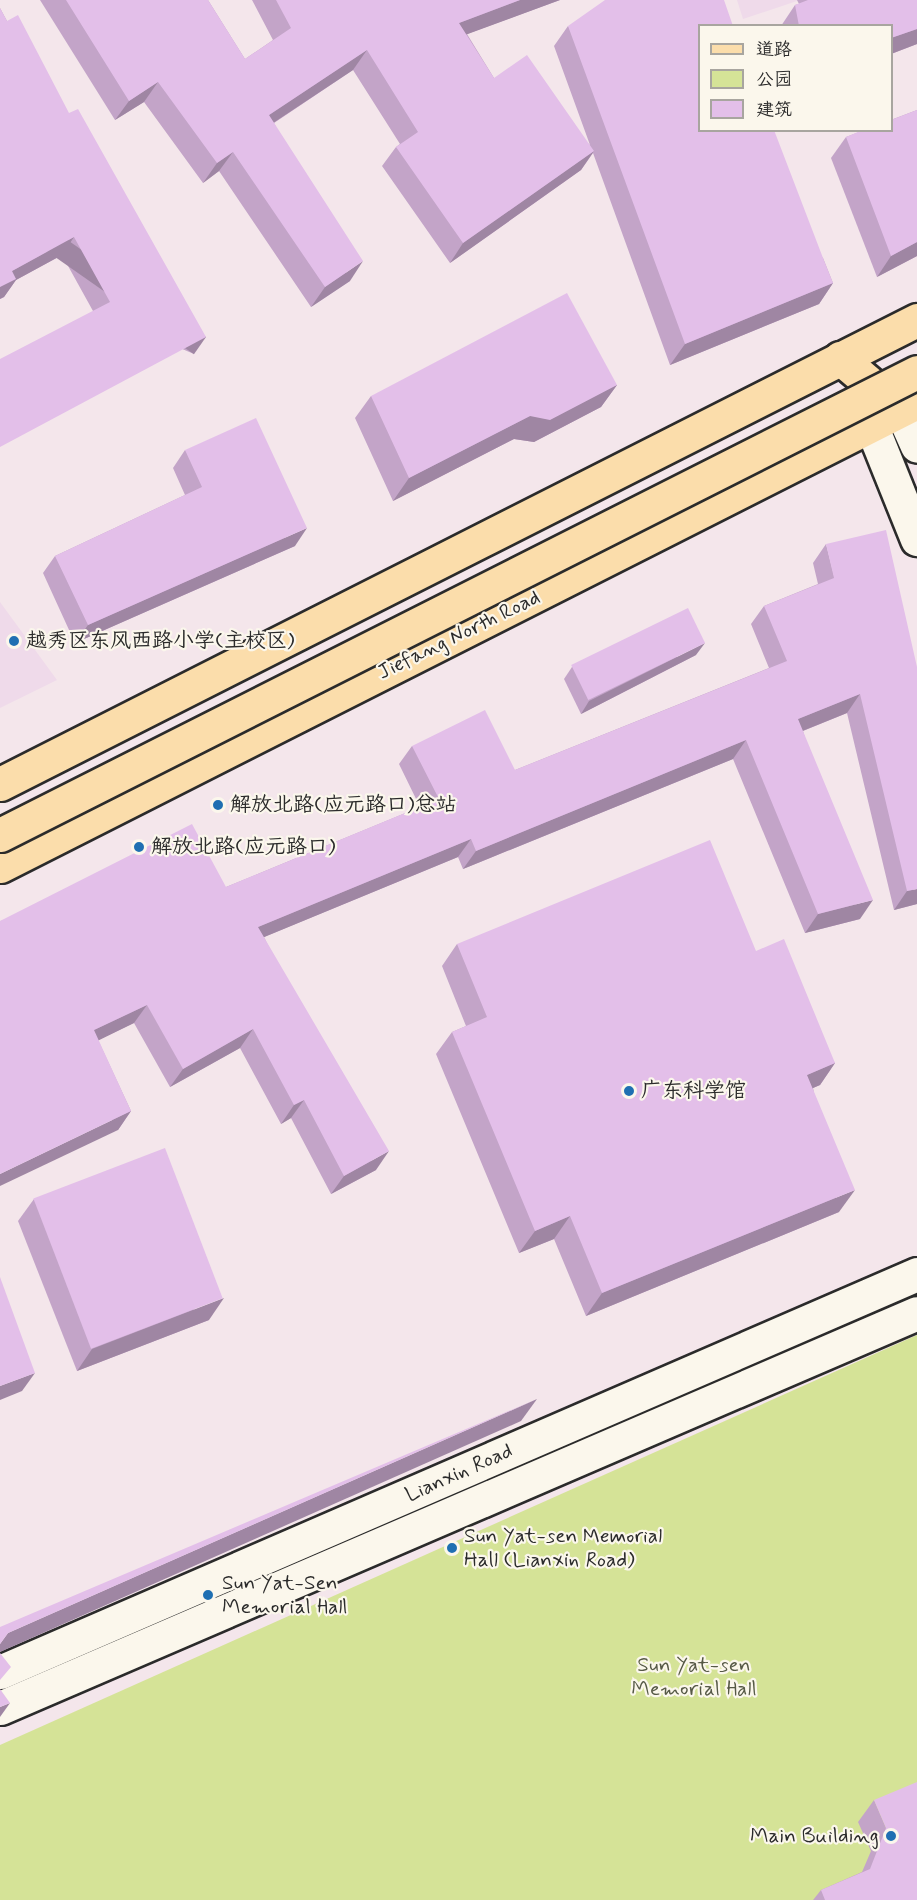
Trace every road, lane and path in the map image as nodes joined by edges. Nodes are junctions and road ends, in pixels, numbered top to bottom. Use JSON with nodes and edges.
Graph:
{"nodes":[{"id":1,"x":917,"y":320,"type":"edge"},
{"id":2,"x":917,"y":351,"type":"edge"},
{"id":3,"x":840,"y":358,"type":"junction"},
{"id":4,"x":917,"y":372,"type":"edge"},
{"id":5,"x":909,"y":406,"type":"edge"},
{"id":6,"x":872,"y":425,"type":"junction"},
{"id":7,"x":917,"y":446,"type":"edge"},
{"id":8,"x":917,"y":539,"type":"edge"},
{"id":9,"x":0,"y":784,"type":"edge"},
{"id":10,"x":0,"y":812,"type":"edge"},
{"id":11,"x":0,"y":835,"type":"edge"},
{"id":12,"x":0,"y":866,"type":"edge"},
{"id":13,"x":917,"y":1274,"type":"edge"},
{"id":14,"x":917,"y":1313,"type":"edge"},
{"id":15,"x":0,"y":1672,"type":"edge"},
{"id":16,"x":0,"y":1708,"type":"edge"}],
"edges":[{"from":1,"to":3,"type":"main road"},
{"from":2,"to":10,"type":"main road"},
{"from":3,"to":5,"type":"main road"},
{"from":3,"to":6,"type":"street"},
{"from":3,"to":9,"type":"main road"},
{"from":4,"to":11,"type":"main road","name":"Jiefang North Road","bridge":true},
{"from":5,"to":6,"type":"main road","name":"Jiefang North Road"},
{"from":5,"to":7,"type":"street"},
{"from":6,"to":8,"type":"street"},
{"from":6,"to":12,"type":"main road","name":"Jiefang North Road"},
{"from":13,"to":15,"type":"street","name":"Lianxin Road"},
{"from":14,"to":16,"type":"street","name":"Lianxin Road"}]}
